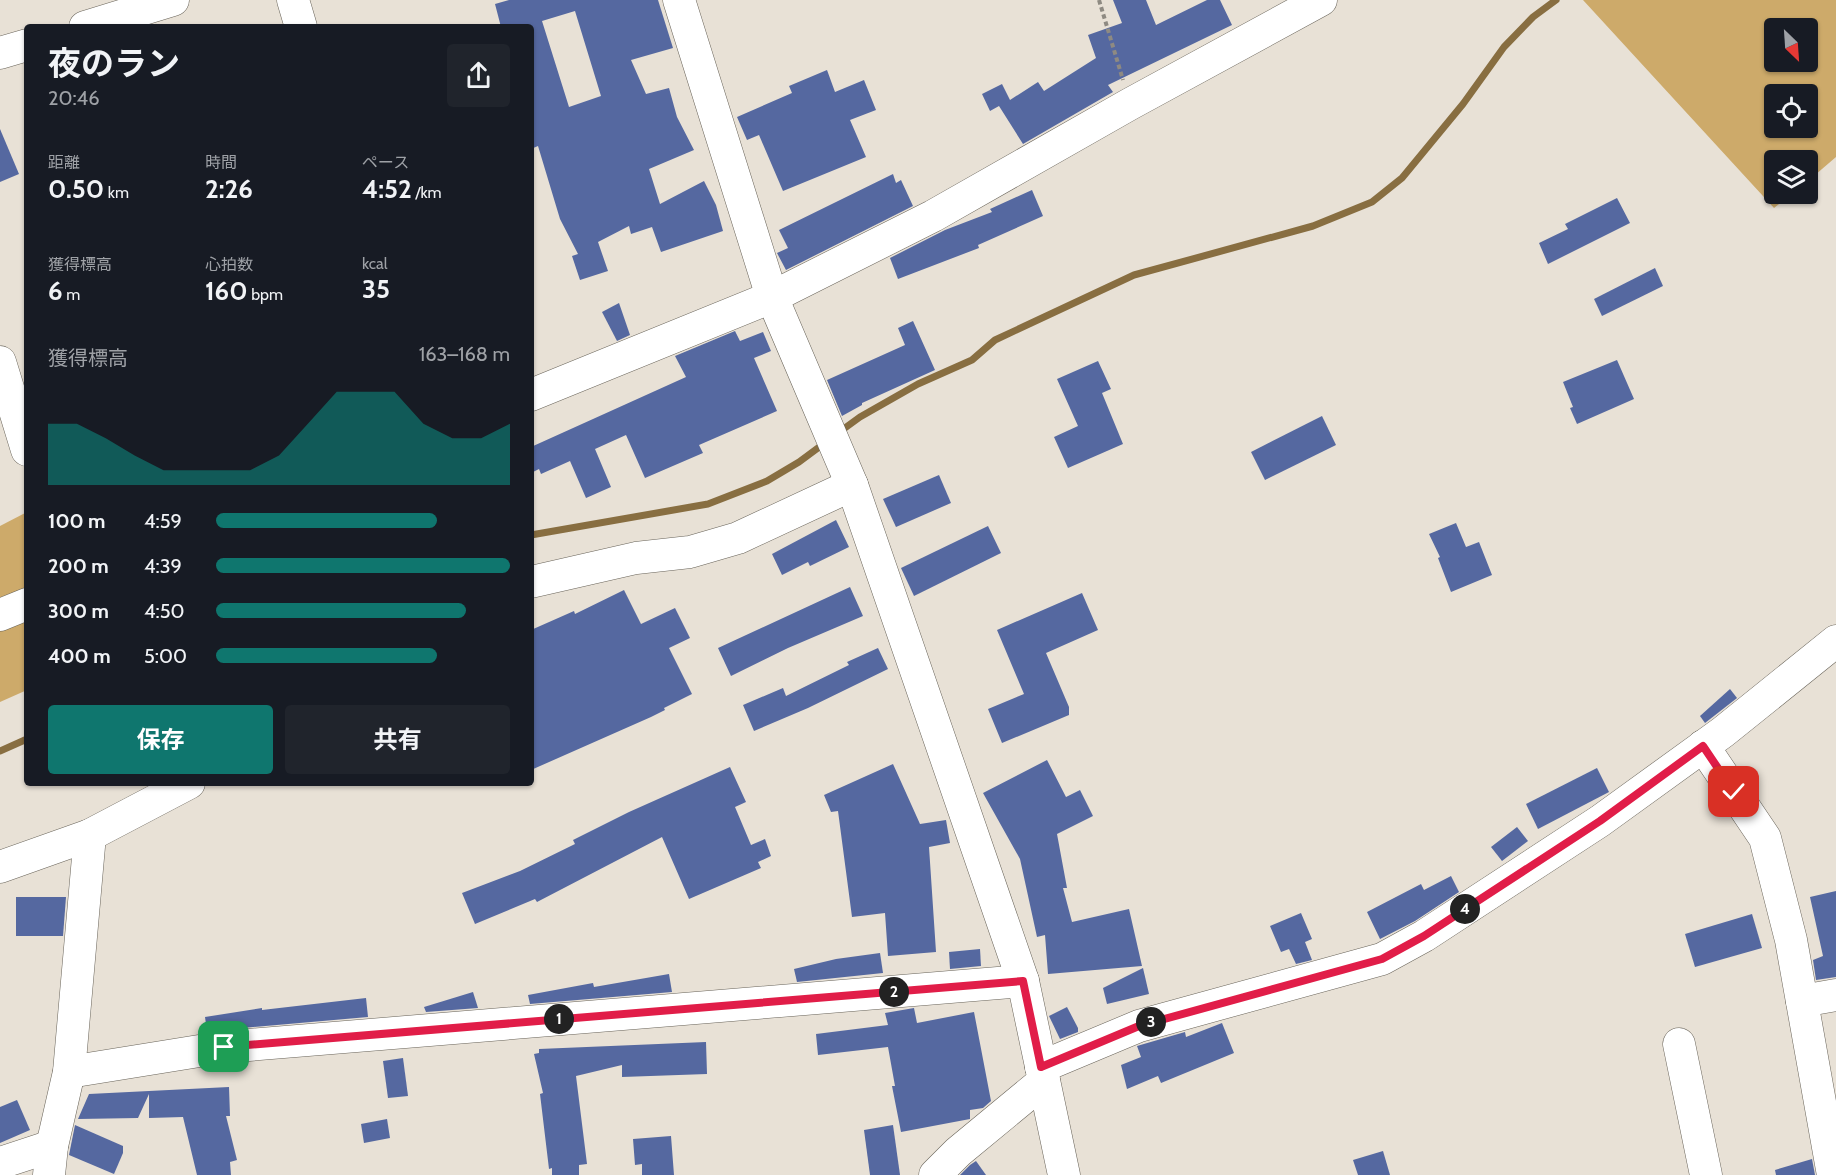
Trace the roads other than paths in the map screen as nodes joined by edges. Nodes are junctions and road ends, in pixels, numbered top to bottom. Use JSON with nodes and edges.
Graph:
{"nodes":[{"id":1,"x":173,"y":0,"type":"edge"},
{"id":2,"x":293,"y":0,"type":"edge"},
{"id":3,"x":679,"y":0,"type":"edge"},
{"id":4,"x":1321,"y":0,"type":"edge"},
{"id":5,"x":95,"y":24,"type":"edge"},
{"id":6,"x":300,"y":24,"type":"edge"},
{"id":7,"x":24,"y":46,"type":"edge"},
{"id":8,"x":0,"y":53,"type":"edge"},
{"id":9,"x":772,"y":297,"type":"junction"},
{"id":10,"x":0,"y":362,"type":"edge"},
{"id":11,"x":534,"y":394,"type":"edge"},
{"id":12,"x":24,"y":440,"type":"edge"},
{"id":13,"x":852,"y":485,"type":"junction"},
{"id":14,"x":534,"y":581,"type":"edge"},
{"id":15,"x":24,"y":605,"type":"edge"},
{"id":16,"x":0,"y":615,"type":"edge"},
{"id":17,"x":1836,"y":641,"type":"edge"},
{"id":18,"x":1703,"y":746,"type":"junction"},
{"id":19,"x":183,"y":786,"type":"edge"},
{"id":20,"x":90,"y":835,"type":"junction"},
{"id":21,"x":0,"y":867,"type":"edge"},
{"id":22,"x":1023,"y":981,"type":"junction"},
{"id":23,"x":1836,"y":994,"type":"edge"},
{"id":24,"x":1802,"y":1001,"type":"junction"},
{"id":25,"x":1679,"y":1044,"type":"dead end"},
{"id":26,"x":69,"y":1072,"type":"junction"},
{"id":27,"x":1042,"y":1074,"type":"junction"},
{"id":28,"x":50,"y":1161,"type":"edge"},
{"id":29,"x":0,"y":1163,"type":"edge"},
{"id":30,"x":935,"y":1175,"type":"edge"},
{"id":31,"x":1064,"y":1175,"type":"edge"},
{"id":32,"x":1706,"y":1175,"type":"edge"},
{"id":33,"x":1833,"y":1175,"type":"edge"}],
"edges":[{"from":1,"to":5,"type":"street"},
{"from":2,"to":6,"type":"street"},
{"from":3,"to":9,"type":"street"},
{"from":4,"to":9,"type":"street"},
{"from":7,"to":8,"type":"street"},
{"from":9,"to":11,"type":"street"},
{"from":9,"to":13,"type":"street"},
{"from":10,"to":12,"type":"street"},
{"from":13,"to":14,"type":"street"},
{"from":13,"to":22,"type":"street"},
{"from":15,"to":16,"type":"street"},
{"from":17,"to":18,"type":"street"},
{"from":18,"to":24,"type":"street"},
{"from":18,"to":27,"type":"street"},
{"from":19,"to":20,"type":"street"},
{"from":20,"to":21,"type":"street"},
{"from":20,"to":26,"type":"street"},
{"from":22,"to":26,"type":"street"},
{"from":22,"to":27,"type":"street"},
{"from":23,"to":24,"type":"street"},
{"from":24,"to":33,"type":"street"},
{"from":25,"to":32,"type":"street"},
{"from":26,"to":28,"type":"street"},
{"from":27,"to":30,"type":"street"},
{"from":27,"to":31,"type":"street"},
{"from":28,"to":29,"type":"street"}]}
